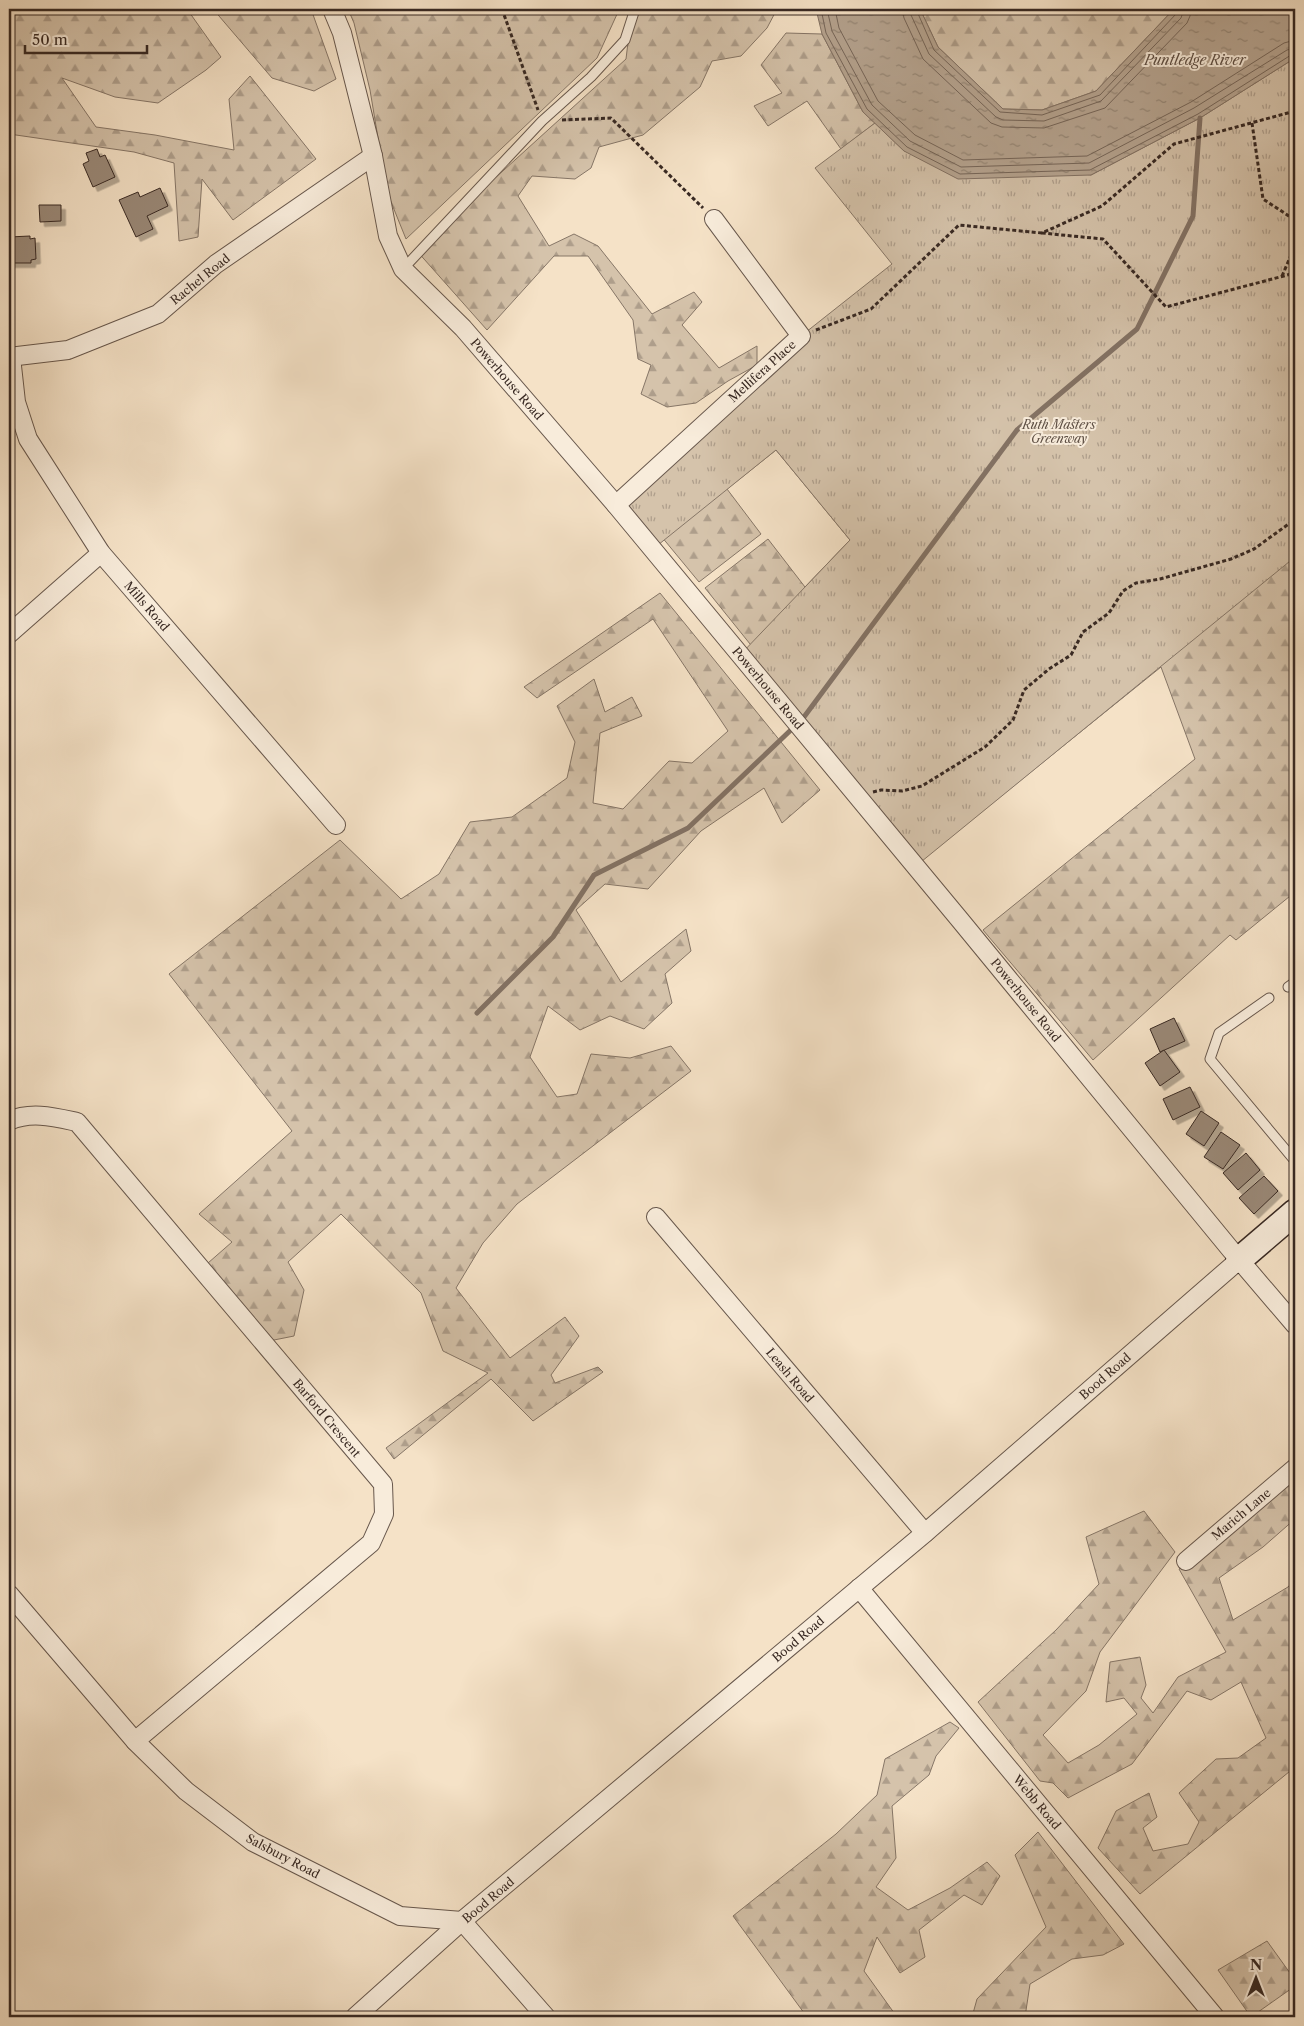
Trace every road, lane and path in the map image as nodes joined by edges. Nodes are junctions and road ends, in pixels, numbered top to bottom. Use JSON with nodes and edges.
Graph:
{"nodes":[{"id":1,"x":332,"y":9,"type":"edge"},
{"id":2,"x":502,"y":9,"type":"edge"},
{"id":3,"x":635,"y":9,"type":"edge"},
{"id":4,"x":1295,"y":111,"type":"edge"},
{"id":5,"x":542,"y":121,"type":"junction"},
{"id":6,"x":1252,"y":123,"type":"junction"},
{"id":7,"x":373,"y":156,"type":"junction"},
{"id":8,"x":714,"y":219,"type":"joint"},
{"id":9,"x":1295,"y":220,"type":"edge"},
{"id":10,"x":1042,"y":233,"type":"junction"},
{"id":11,"x":1295,"y":246,"type":"edge"},
{"id":12,"x":403,"y":269,"type":"junction"},
{"id":13,"x":1295,"y":273,"type":"edge"},
{"id":14,"x":1282,"y":276,"type":"junction"},
{"id":15,"x":801,"y":336,"type":"junction"},
{"id":16,"x":10,"y":357,"type":"edge"},
{"id":17,"x":616,"y":504,"type":"junction"},
{"id":18,"x":1295,"y":516,"type":"edge"},
{"id":19,"x":101,"y":553,"type":"junction"},
{"id":20,"x":9,"y":634,"type":"edge"},
{"id":21,"x":858,"y":797,"type":"junction"},
{"id":22,"x":336,"y":825,"type":"dead end"},
{"id":23,"x":1269,"y":998,"type":"dead end"},
{"id":24,"x":9,"y":1122,"type":"edge"},
{"id":25,"x":1295,"y":1161,"type":"edge"},
{"id":26,"x":1295,"y":1212,"type":"edge"},
{"id":27,"x":656,"y":1217,"type":"dead end"},
{"id":28,"x":1239,"y":1260,"type":"junction"},
{"id":29,"x":1295,"y":1325,"type":"edge"},
{"id":30,"x":1295,"y":1468,"type":"edge"},
{"id":31,"x":925,"y":1533,"type":"junction"},
{"id":32,"x":1186,"y":1561,"type":"dead end"},
{"id":33,"x":860,"y":1588,"type":"junction"},
{"id":34,"x":9,"y":1594,"type":"edge"},
{"id":35,"x":135,"y":1741,"type":"junction"},
{"id":36,"x":462,"y":1921,"type":"junction"},
{"id":37,"x":355,"y":2017,"type":"edge"},
{"id":38,"x":546,"y":2017,"type":"edge"},
{"id":39,"x":1215,"y":2017,"type":"edge"}],
"edges":[{"from":1,"to":7,"type":"street","name":"Powerhouse Road"},
{"from":2,"to":5,"type":"path"},
{"from":3,"to":5,"type":"lane"},
{"from":4,"to":6,"type":"path"},
{"from":5,"to":8,"type":"path"},
{"from":5,"to":12,"type":"lane"},
{"from":6,"to":9,"type":"path"},
{"from":6,"to":10,"type":"path"},
{"from":7,"to":12,"type":"street","name":"Powerhouse Road"},
{"from":7,"to":16,"type":"street","name":"Rachel Road"},
{"from":8,"to":15,"type":"street","name":"Mellifera Place"},
{"from":10,"to":14,"type":"path"},
{"from":10,"to":15,"type":"path"},
{"from":11,"to":14,"type":"path"},
{"from":12,"to":17,"type":"street","name":"Powerhouse Road"},
{"from":13,"to":14,"type":"path"},
{"from":15,"to":17,"type":"street","name":"Mellifera Place"},
{"from":16,"to":19,"type":"street","name":"Mills Road"},
{"from":17,"to":21,"type":"street","name":"Powerhouse Road"},
{"from":18,"to":21,"type":"path"},
{"from":19,"to":20,"type":"street"},
{"from":19,"to":22,"type":"street","name":"Mills Road"},
{"from":21,"to":28,"type":"street","name":"Powerhouse Road"},
{"from":23,"to":25,"type":"lane"},
{"from":24,"to":35,"type":"street","name":"Barford Crescent"},
{"from":26,"to":28,"type":"street"},
{"from":27,"to":31,"type":"street","name":"Leash Road"},
{"from":28,"to":29,"type":"street","name":"Powerhouse Road"},
{"from":28,"to":31,"type":"street","name":"Bood Road"},
{"from":30,"to":32,"type":"street","name":"Marich Lane"},
{"from":31,"to":33,"type":"street","name":"Bood Road"},
{"from":33,"to":36,"type":"street","name":"Bood Road"},
{"from":33,"to":39,"type":"street","name":"Webb Road"},
{"from":34,"to":35,"type":"street","name":"Salsbury Road"},
{"from":35,"to":36,"type":"street","name":"Salsbury Road"},
{"from":36,"to":37,"type":"street","name":"Bood Road"},
{"from":36,"to":38,"type":"street"}]}
